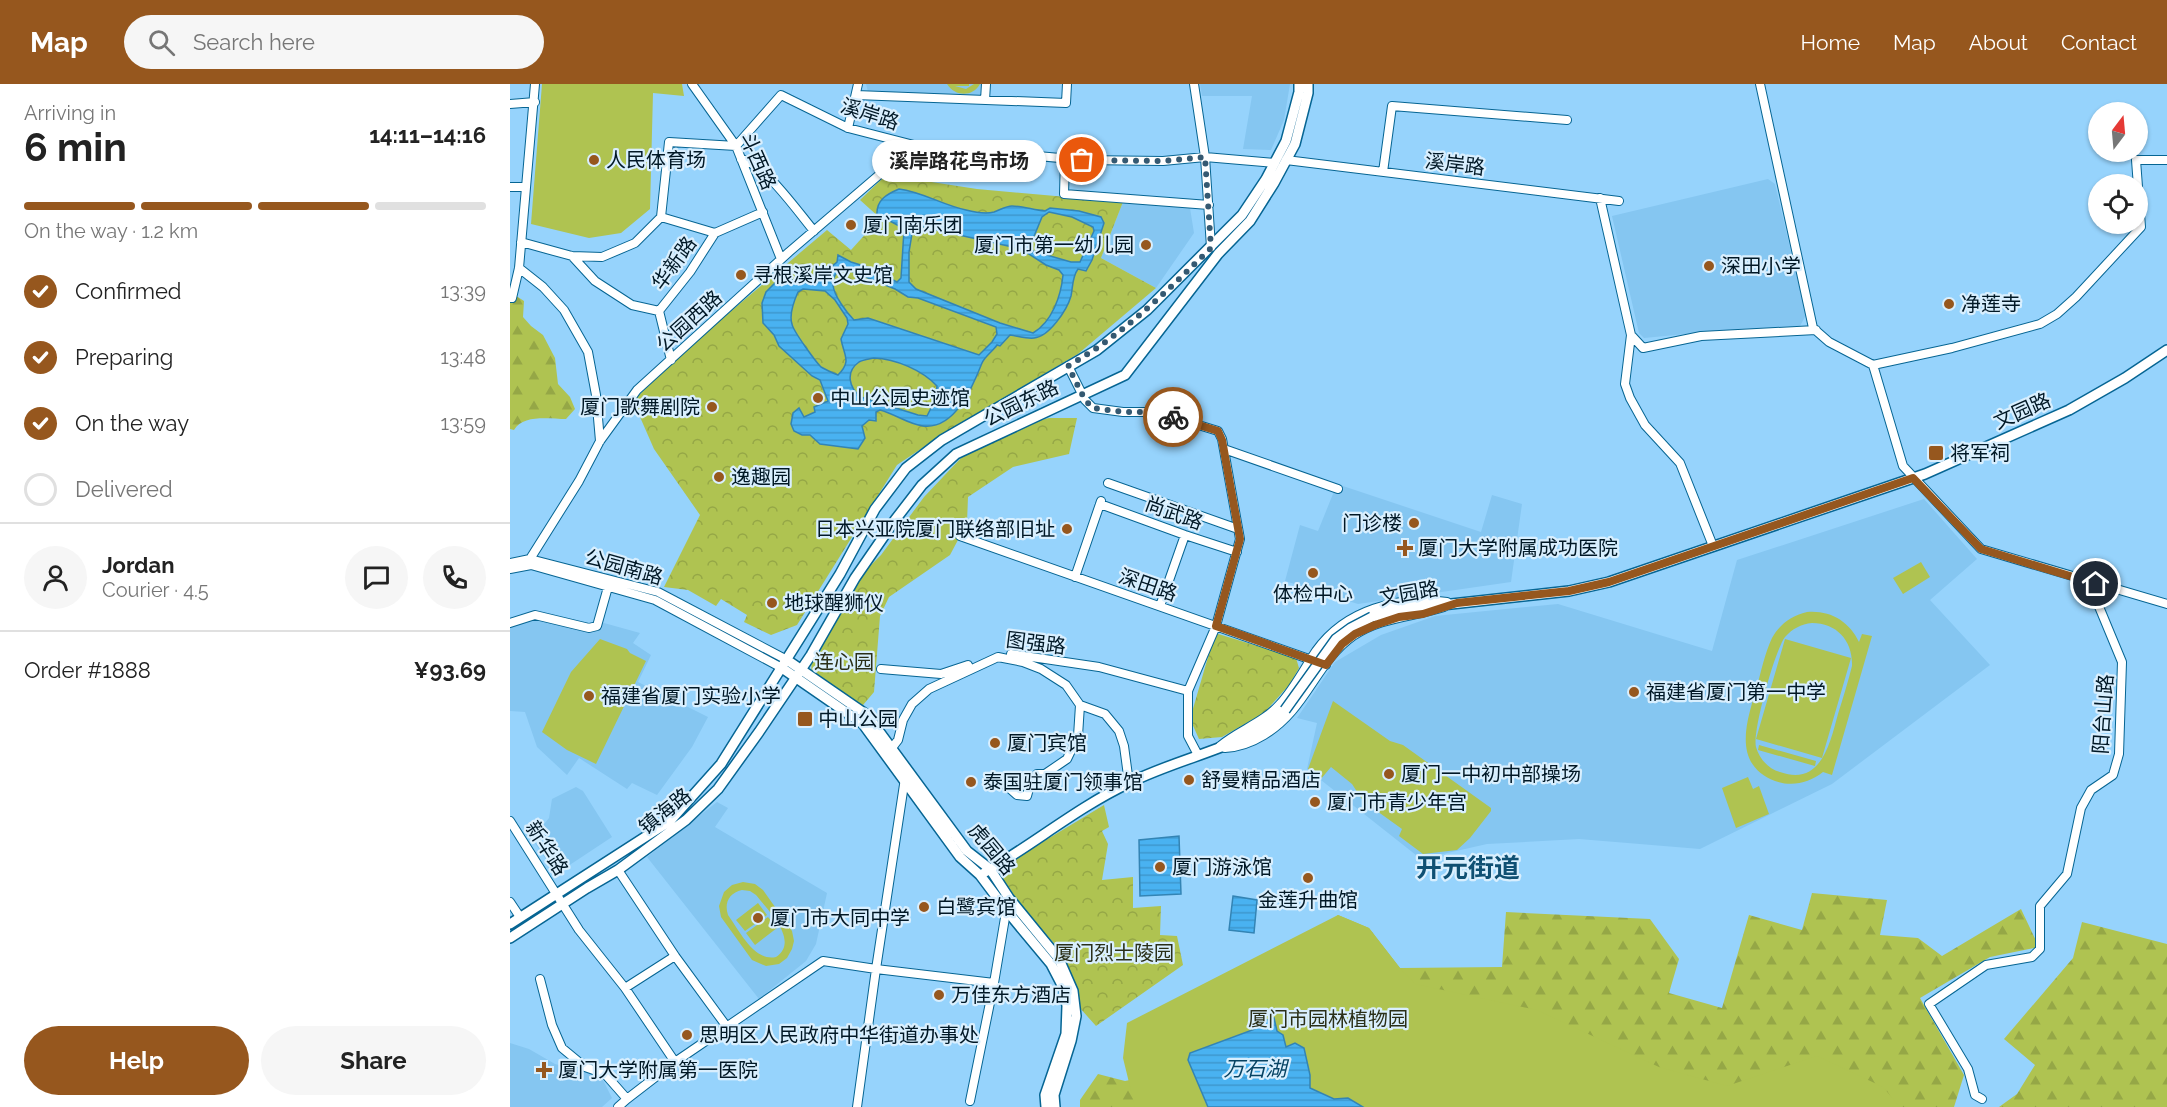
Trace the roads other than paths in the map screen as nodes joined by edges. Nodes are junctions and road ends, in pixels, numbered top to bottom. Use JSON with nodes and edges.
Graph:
{"nodes":[{"id":1,"x":535,"y":84,"type":"edge"},
{"id":2,"x":692,"y":84,"type":"edge"},
{"id":3,"x":858,"y":84,"type":"edge"},
{"id":4,"x":986,"y":84,"type":"edge"},
{"id":5,"x":1067,"y":84,"type":"edge"},
{"id":6,"x":1194,"y":84,"type":"edge"},
{"id":7,"x":1299,"y":84,"type":"edge"},
{"id":8,"x":1308,"y":84,"type":"edge"},
{"id":9,"x":1760,"y":84,"type":"edge"},
{"id":10,"x":856,"y":95,"type":"junction"},
{"id":11,"x":985,"y":100,"type":"junction"},
{"id":12,"x":535,"y":102,"type":"junction"},
{"id":13,"x":510,"y":104,"type":"edge"},
{"id":14,"x":1567,"y":120,"type":"dead end"},
{"id":15,"x":848,"y":128,"type":"junction"},
{"id":16,"x":914,"y":145,"type":"junction"},
{"id":17,"x":736,"y":146,"type":"junction"},
{"id":18,"x":1205,"y":157,"type":"junction"},
{"id":19,"x":741,"y":159,"type":"junction"},
{"id":20,"x":1065,"y":159,"type":"junction"},
{"id":21,"x":1286,"y":160,"type":"junction"},
{"id":22,"x":2167,"y":160,"type":"edge"},
{"id":23,"x":1275,"y":163,"type":"junction"},
{"id":24,"x":1383,"y":172,"type":"junction"},
{"id":25,"x":510,"y":187,"type":"edge"},
{"id":26,"x":526,"y":187,"type":"junction"},
{"id":27,"x":1599,"y":198,"type":"junction"},
{"id":28,"x":1619,"y":201,"type":"dead end"},
{"id":29,"x":1209,"y":205,"type":"junction"},
{"id":30,"x":763,"y":212,"type":"junction"},
{"id":31,"x":661,"y":217,"type":"junction"},
{"id":32,"x":814,"y":231,"type":"junction"},
{"id":33,"x":715,"y":233,"type":"junction"},
{"id":34,"x":521,"y":242,"type":"junction"},
{"id":35,"x":1211,"y":248,"type":"junction"},
{"id":36,"x":572,"y":256,"type":"junction"},
{"id":37,"x":781,"y":259,"type":"junction"},
{"id":38,"x":519,"y":268,"type":"junction"},
{"id":39,"x":510,"y":298,"type":"edge"},
{"id":40,"x":659,"y":311,"type":"junction"},
{"id":41,"x":1816,"y":330,"type":"junction"},
{"id":42,"x":1631,"y":335,"type":"junction"},
{"id":43,"x":2167,"y":350,"type":"edge"},
{"id":44,"x":671,"y":360,"type":"junction"},
{"id":45,"x":1873,"y":365,"type":"junction"},
{"id":46,"x":1068,"y":366,"type":"junction"},
{"id":47,"x":1082,"y":393,"type":"junction"},
{"id":48,"x":600,"y":441,"type":"junction"},
{"id":49,"x":1224,"y":449,"type":"junction"},
{"id":50,"x":1913,"y":478,"type":"junction"},
{"id":51,"x":1108,"y":483,"type":"dead end"},
{"id":52,"x":1338,"y":489,"type":"dead end"},
{"id":53,"x":1239,"y":529,"type":"junction"},
{"id":54,"x":960,"y":536,"type":"dead end"},
{"id":55,"x":1185,"y":536,"type":"junction"},
{"id":56,"x":1713,"y":546,"type":"junction"},
{"id":57,"x":1237,"y":552,"type":"junction"},
{"id":58,"x":530,"y":559,"type":"junction"},
{"id":59,"x":510,"y":563,"type":"edge"},
{"id":60,"x":510,"y":569,"type":"edge"},
{"id":61,"x":1075,"y":577,"type":"junction"},
{"id":62,"x":2096,"y":584,"type":"junction"},
{"id":63,"x":608,"y":587,"type":"junction"},
{"id":64,"x":1457,"y":603,"type":"junction"},
{"id":65,"x":2167,"y":604,"type":"edge"},
{"id":66,"x":1160,"y":606,"type":"junction"},
{"id":67,"x":510,"y":623,"type":"edge"},
{"id":68,"x":1216,"y":626,"type":"junction"},
{"id":69,"x":1311,"y":660,"type":"junction"},
{"id":70,"x":784,"y":664,"type":"junction"},
{"id":71,"x":1326,"y":665,"type":"junction"},
{"id":72,"x":881,"y":669,"type":"dead end"},
{"id":73,"x":798,"y":673,"type":"junction"},
{"id":74,"x":1188,"y":692,"type":"junction"},
{"id":75,"x":1080,"y":705,"type":"junction"},
{"id":76,"x":891,"y":748,"type":"junction"},
{"id":77,"x":1217,"y":748,"type":"junction"},
{"id":78,"x":1198,"y":755,"type":"junction"},
{"id":79,"x":907,"y":768,"type":"junction"},
{"id":80,"x":905,"y":780,"type":"junction"},
{"id":81,"x":1000,"y":780,"type":"dead end"},
{"id":82,"x":1129,"y":783,"type":"junction"},
{"id":83,"x":510,"y":821,"type":"edge"},
{"id":84,"x":990,"y":869,"type":"junction"},
{"id":85,"x":618,"y":870,"type":"junction"},
{"id":86,"x":980,"y":875,"type":"junction"},
{"id":87,"x":556,"y":893,"type":"junction"},
{"id":88,"x":1008,"y":898,"type":"junction"},
{"id":89,"x":510,"y":902,"type":"edge"},
{"id":90,"x":563,"y":903,"type":"junction"},
{"id":91,"x":1006,"y":911,"type":"junction"},
{"id":92,"x":520,"y":917,"type":"junction"},
{"id":93,"x":510,"y":924,"type":"edge"},
{"id":94,"x":510,"y":938,"type":"edge"},
{"id":95,"x":675,"y":956,"type":"junction"},
{"id":96,"x":876,"y":969,"type":"junction"},
{"id":97,"x":540,"y":979,"type":"dead end"},
{"id":98,"x":994,"y":984,"type":"junction"},
{"id":99,"x":625,"y":988,"type":"junction"},
{"id":100,"x":727,"y":1027,"type":"junction"},
{"id":101,"x":675,"y":1062,"type":"junction"},
{"id":102,"x":627,"y":1099,"type":"junction"},
{"id":103,"x":1982,"y":1099,"type":"dead end"},
{"id":104,"x":970,"y":1101,"type":"dead end"},
{"id":105,"x":618,"y":1107,"type":"edge"},
{"id":106,"x":857,"y":1107,"type":"edge"},
{"id":107,"x":1046,"y":1107,"type":"edge"},
{"id":108,"x":1056,"y":1107,"type":"edge"}],
"edges":[{"from":1,"to":12,"type":"street"},
{"from":2,"to":17,"type":"street","name":"斗西路"},
{"from":3,"to":10,"type":"street"},
{"from":4,"to":11,"type":"street"},
{"from":5,"to":11,"type":"street"},
{"from":6,"to":18,"type":"street"},
{"from":7,"to":23,"type":"main road","name":"公园东路"},
{"from":8,"to":21,"type":"main road","name":"公园东路"},
{"from":9,"to":41,"type":"street"},
{"from":10,"to":11,"type":"street"},
{"from":10,"to":15,"type":"street"},
{"from":12,"to":13,"type":"street"},
{"from":12,"to":26,"type":"street"},
{"from":14,"to":24,"type":"street"},
{"from":15,"to":16,"type":"street","name":"溪岸路"},
{"from":15,"to":17,"type":"street","name":"溪岸路"},
{"from":16,"to":20,"type":"street","name":"溪岸路"},
{"from":16,"to":32,"type":"street","name":"公园西路"},
{"from":17,"to":19,"type":"street","name":"斗西路"},
{"from":17,"to":31,"type":"street","name":"华新路"},
{"from":18,"to":20,"type":"street","name":"溪岸路"},
{"from":18,"to":23,"type":"street","name":"溪岸路"},
{"from":18,"to":29,"type":"street"},
{"from":19,"to":30,"type":"street","name":"斗西路"},
{"from":19,"to":32,"type":"street"},
{"from":20,"to":29,"type":"street"},
{"from":21,"to":24,"type":"street","name":"溪岸路"},
{"from":21,"to":47,"type":"main road","name":"公园东路"},
{"from":22,"to":45,"type":"street"},
{"from":23,"to":35,"type":"main road","name":"公园东路"},
{"from":24,"to":27,"type":"street","name":"溪岸路"},
{"from":25,"to":26,"type":"street"},
{"from":26,"to":34,"type":"street"},
{"from":27,"to":28,"type":"street","name":"溪岸路"},
{"from":27,"to":42,"type":"street"},
{"from":29,"to":35,"type":"street"},
{"from":30,"to":33,"type":"street","name":"华新路"},
{"from":30,"to":37,"type":"street","name":"斗西路"},
{"from":31,"to":33,"type":"street","name":"华新路"},
{"from":31,"to":36,"type":"street","name":"华新路"},
{"from":32,"to":37,"type":"street","name":"公园西路"},
{"from":33,"to":40,"type":"street","name":"华新路"},
{"from":34,"to":36,"type":"street","name":"华新路"},
{"from":34,"to":38,"type":"street"},
{"from":35,"to":46,"type":"main road","name":"公园东路"},
{"from":36,"to":40,"type":"street","name":"华新路"},
{"from":37,"to":44,"type":"street","name":"公园西路"},
{"from":38,"to":39,"type":"street"},
{"from":38,"to":48,"type":"street"},
{"from":40,"to":44,"type":"street","name":"华新路"},
{"from":41,"to":42,"type":"street"},
{"from":41,"to":45,"type":"street"},
{"from":42,"to":56,"type":"street"},
{"from":43,"to":50,"type":"main road","name":"文园路"},
{"from":44,"to":48,"type":"street","name":"公园西路"},
{"from":45,"to":50,"type":"street"},
{"from":46,"to":47,"type":"street"},
{"from":46,"to":70,"type":"main road","name":"公园东路"},
{"from":47,"to":49,"type":"street"},
{"from":47,"to":73,"type":"main road","name":"公园东路"},
{"from":48,"to":58,"type":"street","name":"公园西路"},
{"from":49,"to":52,"type":"street"},
{"from":49,"to":53,"type":"street"},
{"from":50,"to":56,"type":"main road","name":"文园路"},
{"from":50,"to":62,"type":"street"},
{"from":51,"to":53,"type":"street"},
{"from":53,"to":57,"type":"street"},
{"from":54,"to":61,"type":"street","name":"深田路"},
{"from":55,"to":57,"type":"street","name":"尚武路"},
{"from":55,"to":61,"type":"street","name":"尚武路"},
{"from":55,"to":66,"type":"street"},
{"from":56,"to":64,"type":"main road","name":"文园路"},
{"from":57,"to":68,"type":"street"},
{"from":58,"to":59,"type":"street","name":"公园南路"},
{"from":58,"to":70,"type":"street","name":"公园南路"},
{"from":60,"to":63,"type":"street","name":"公园南路"},
{"from":61,"to":66,"type":"street","name":"深田路"},
{"from":62,"to":65,"type":"street"},
{"from":62,"to":103,"type":"street","name":"阳台山路"},
{"from":63,"to":67,"type":"street"},
{"from":63,"to":70,"type":"street","name":"公园南路"},
{"from":64,"to":69,"type":"street"},
{"from":64,"to":71,"type":"street"},
{"from":64,"to":77,"type":"main road","name":"文园路","bridge":true},
{"from":66,"to":68,"type":"street","name":"深田路"},
{"from":68,"to":69,"type":"street","name":"深田路"},
{"from":68,"to":74,"type":"street"},
{"from":69,"to":71,"type":"street","name":"深田路"},
{"from":69,"to":77,"type":"street"},
{"from":70,"to":73,"type":"main road","name":"虎园路"},
{"from":70,"to":87,"type":"main road","name":"镇海路"},
{"from":71,"to":77,"type":"street"},
{"from":72,"to":74,"type":"street","name":"图强路"},
{"from":73,"to":76,"type":"main road","name":"虎园路"},
{"from":73,"to":80,"type":"main road","name":"虎园路"},
{"from":73,"to":85,"type":"main road","name":"镇海路"},
{"from":74,"to":78,"type":"street"},
{"from":75,"to":76,"type":"street"},
{"from":75,"to":81,"type":"street"},
{"from":75,"to":82,"type":"street"},
{"from":76,"to":79,"type":"main road","name":"虎园路"},
{"from":77,"to":78,"type":"main road","name":"文园路"},
{"from":78,"to":82,"type":"main road","name":"文园路"},
{"from":79,"to":80,"type":"street"},
{"from":79,"to":84,"type":"main road","name":"虎园路"},
{"from":80,"to":86,"type":"main road","name":"虎园路"},
{"from":80,"to":96,"type":"street"},
{"from":82,"to":84,"type":"main road","name":"文园路"},
{"from":83,"to":87,"type":"street","name":"新华路"},
{"from":84,"to":86,"type":"main road","name":"文园路"},
{"from":84,"to":88,"type":"main road","name":"虎园路"},
{"from":85,"to":90,"type":"main road","name":"镇海路"},
{"from":85,"to":95,"type":"street"},
{"from":86,"to":91,"type":"main road","name":"虎园路"},
{"from":87,"to":90,"type":"street","name":"新华路"},
{"from":87,"to":92,"type":"main road","name":"镇海路"},
{"from":88,"to":91,"type":"street"},
{"from":88,"to":108,"type":"main road","name":"虎园路"},
{"from":89,"to":92,"type":"street"},
{"from":90,"to":94,"type":"main road","name":"镇海路"},
{"from":90,"to":99,"type":"street","name":"新华路"},
{"from":91,"to":98,"type":"street"},
{"from":91,"to":107,"type":"main road","name":"虎园路"},
{"from":92,"to":93,"type":"main road","name":"镇海路"},
{"from":95,"to":99,"type":"street"},
{"from":95,"to":100,"type":"street"},
{"from":96,"to":98,"type":"street"},
{"from":96,"to":100,"type":"street"},
{"from":96,"to":106,"type":"street"},
{"from":97,"to":102,"type":"street"},
{"from":98,"to":104,"type":"street"},
{"from":99,"to":101,"type":"street","name":"新华路"},
{"from":100,"to":101,"type":"street"},
{"from":101,"to":102,"type":"street"},
{"from":102,"to":105,"type":"street"}]}
